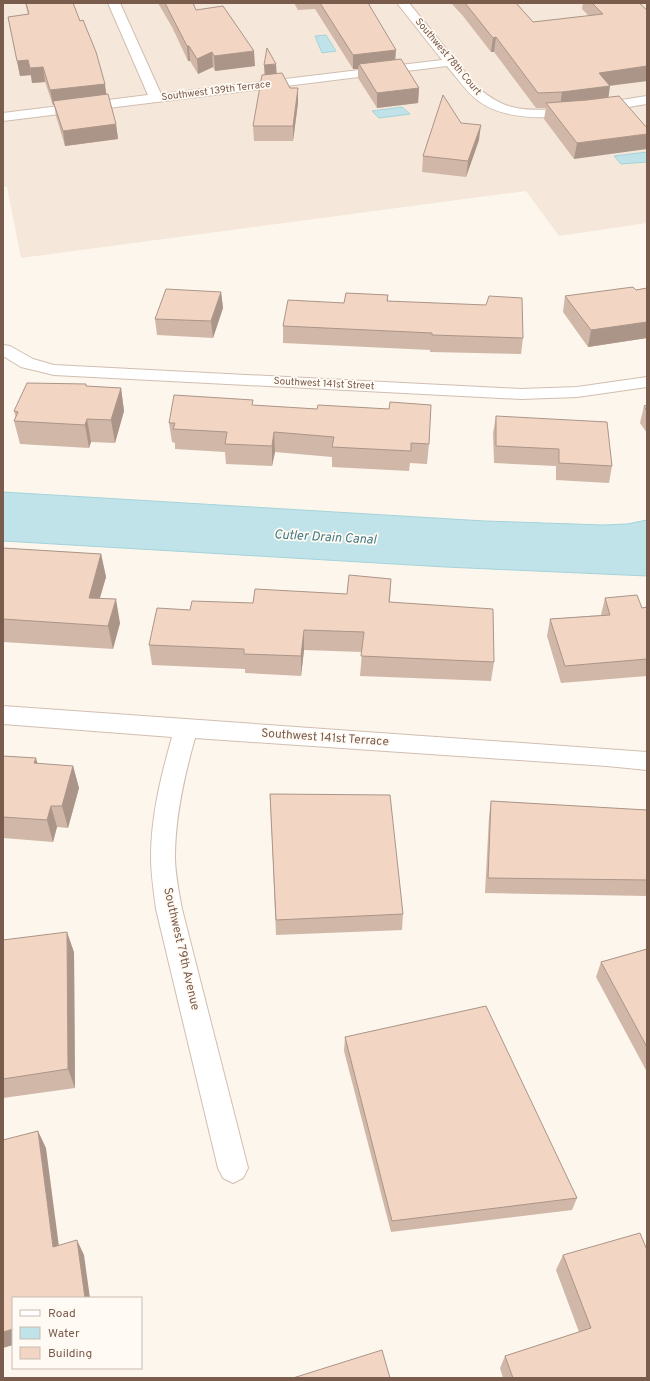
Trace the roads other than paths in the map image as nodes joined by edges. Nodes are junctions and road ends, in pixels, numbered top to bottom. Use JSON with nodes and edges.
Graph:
{"nodes":[{"id":1,"x":114,"y":3,"type":"edge"},
{"id":2,"x":403,"y":3,"type":"edge"},
{"id":3,"x":452,"y":62,"type":"junction"},
{"id":4,"x":156,"y":98,"type":"junction"},
{"id":5,"x":647,"y":100,"type":"edge"},
{"id":6,"x":3,"y":117,"type":"edge"},
{"id":7,"x":4,"y":350,"type":"edge"},
{"id":8,"x":647,"y":382,"type":"edge"},
{"id":9,"x":3,"y":715,"type":"edge"},
{"id":10,"x":186,"y":729,"type":"junction"},
{"id":11,"x":647,"y":761,"type":"edge"},
{"id":12,"x":233,"y":1168,"type":"dead end"}],
"edges":[{"from":1,"to":4,"type":"street"},
{"from":2,"to":3,"type":"street","name":"Southwest 78th Court"},
{"from":3,"to":4,"type":"street","name":"Southwest 139th Terrace"},
{"from":3,"to":5,"type":"street","name":"Southwest 78th Court"},
{"from":4,"to":6,"type":"street","name":"Southwest 139th Terrace"},
{"from":7,"to":8,"type":"street","name":"Southwest 141st Street"},
{"from":9,"to":10,"type":"street","name":"Southwest 141st Terrace"},
{"from":10,"to":11,"type":"street","name":"Southwest 141st Terrace"},
{"from":10,"to":12,"type":"street","name":"Southwest 79th Avenue"}]}
